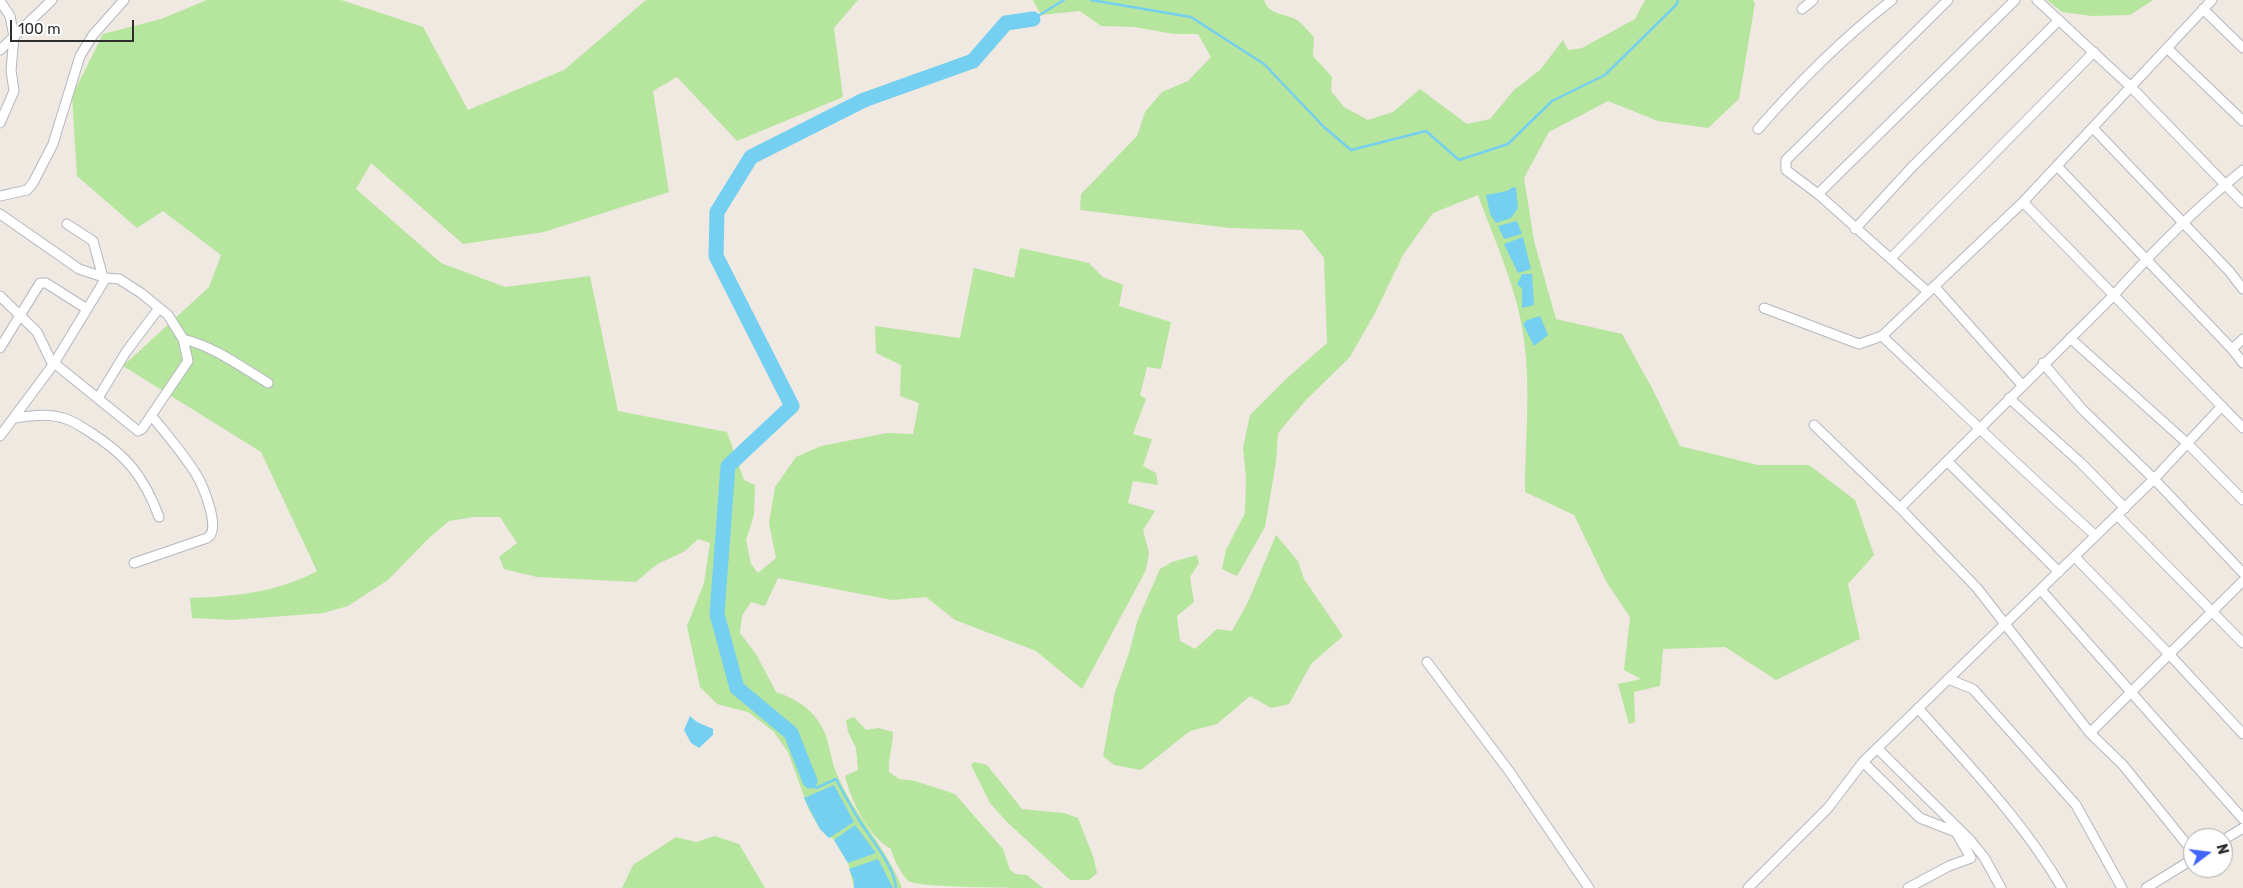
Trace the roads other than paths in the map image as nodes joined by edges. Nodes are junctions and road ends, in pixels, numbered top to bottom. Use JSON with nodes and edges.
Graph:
{"nodes":[{"id":1,"x":52,"y":0,"type":"edge"},
{"id":2,"x":124,"y":0,"type":"edge"},
{"id":3,"x":1813,"y":0,"type":"edge"},
{"id":4,"x":1892,"y":0,"type":"edge"},
{"id":5,"x":1948,"y":0,"type":"edge"},
{"id":6,"x":2015,"y":0,"type":"edge"},
{"id":7,"x":2038,"y":0,"type":"edge"},
{"id":8,"x":2212,"y":0,"type":"edge"},
{"id":9,"x":0,"y":1,"type":"edge"},
{"id":10,"x":1802,"y":9,"type":"dead end"},
{"id":11,"x":2203,"y":9,"type":"junction"},
{"id":12,"x":2059,"y":20,"type":"junction"},
{"id":13,"x":14,"y":37,"type":"junction"},
{"id":14,"x":2167,"y":48,"type":"junction"},
{"id":15,"x":2243,"y":48,"type":"edge"},
{"id":16,"x":0,"y":50,"type":"edge"},
{"id":17,"x":2094,"y":52,"type":"junction"},
{"id":18,"x":2131,"y":87,"type":"junction"},
{"id":19,"x":2243,"y":121,"type":"edge"},
{"id":20,"x":0,"y":123,"type":"edge"},
{"id":21,"x":2092,"y":128,"type":"junction"},
{"id":22,"x":1758,"y":129,"type":"dead end"},
{"id":23,"x":2057,"y":166,"type":"junction"},
{"id":24,"x":2243,"y":170,"type":"edge"},
{"id":25,"x":2225,"y":184,"type":"junction"},
{"id":26,"x":1818,"y":194,"type":"junction"},
{"id":27,"x":0,"y":196,"type":"edge"},
{"id":28,"x":2023,"y":202,"type":"junction"},
{"id":29,"x":2243,"y":203,"type":"edge"},
{"id":30,"x":0,"y":214,"type":"edge"},
{"id":31,"x":67,"y":224,"type":"dead end"},
{"id":32,"x":2182,"y":224,"type":"junction"},
{"id":33,"x":1855,"y":229,"type":"junction"},
{"id":34,"x":1891,"y":258,"type":"junction"},
{"id":35,"x":2146,"y":259,"type":"junction"},
{"id":36,"x":105,"y":278,"type":"junction"},
{"id":37,"x":1931,"y":289,"type":"junction"},
{"id":38,"x":2243,"y":289,"type":"edge"},
{"id":39,"x":0,"y":296,"type":"edge"},
{"id":40,"x":2113,"y":296,"type":"junction"},
{"id":41,"x":159,"y":308,"type":"junction"},
{"id":42,"x":1764,"y":308,"type":"dead end"},
{"id":43,"x":87,"y":309,"type":"junction"},
{"id":44,"x":20,"y":316,"type":"junction"},
{"id":45,"x":1882,"y":336,"type":"junction"},
{"id":46,"x":2070,"y":338,"type":"junction"},
{"id":47,"x":183,"y":339,"type":"junction"},
{"id":48,"x":2243,"y":339,"type":"edge"},
{"id":49,"x":0,"y":348,"type":"edge"},
{"id":50,"x":2232,"y":349,"type":"junction"},
{"id":51,"x":2043,"y":363,"type":"junction"},
{"id":52,"x":2243,"y":363,"type":"edge"},
{"id":53,"x":54,"y":364,"type":"junction"},
{"id":54,"x":268,"y":383,"type":"dead end"},
{"id":55,"x":2023,"y":386,"type":"junction"},
{"id":56,"x":98,"y":398,"type":"junction"},
{"id":57,"x":2009,"y":398,"type":"junction"},
{"id":58,"x":2222,"y":406,"type":"junction"},
{"id":59,"x":151,"y":415,"type":"junction"},
{"id":60,"x":12,"y":420,"type":"junction"},
{"id":61,"x":0,"y":425,"type":"edge"},
{"id":62,"x":1814,"y":425,"type":"dead end"},
{"id":63,"x":1980,"y":428,"type":"junction"},
{"id":64,"x":2243,"y":428,"type":"edge"},
{"id":65,"x":0,"y":436,"type":"edge"},
{"id":66,"x":2188,"y":444,"type":"junction"},
{"id":67,"x":1948,"y":462,"type":"junction"},
{"id":68,"x":2154,"y":479,"type":"junction"},
{"id":69,"x":2243,"y":500,"type":"edge"},
{"id":70,"x":1900,"y":508,"type":"junction"},
{"id":71,"x":2125,"y":508,"type":"junction"},
{"id":72,"x":2117,"y":515,"type":"junction"},
{"id":73,"x":159,"y":517,"type":"dead end"},
{"id":74,"x":2096,"y":536,"type":"junction"},
{"id":75,"x":2075,"y":557,"type":"junction"},
{"id":76,"x":134,"y":563,"type":"dead end"},
{"id":77,"x":2059,"y":572,"type":"junction"},
{"id":78,"x":2243,"y":573,"type":"edge"},
{"id":79,"x":2243,"y":581,"type":"edge"},
{"id":80,"x":2041,"y":590,"type":"junction"},
{"id":81,"x":2212,"y":612,"type":"junction"},
{"id":82,"x":2004,"y":625,"type":"junction"},
{"id":83,"x":2243,"y":643,"type":"edge"},
{"id":84,"x":2170,"y":655,"type":"junction"},
{"id":85,"x":1427,"y":662,"type":"dead end"},
{"id":86,"x":1948,"y":679,"type":"junction"},
{"id":87,"x":2132,"y":692,"type":"junction"},
{"id":88,"x":1918,"y":708,"type":"junction"},
{"id":89,"x":2090,"y":733,"type":"junction"},
{"id":90,"x":2243,"y":734,"type":"edge"},
{"id":91,"x":1878,"y":749,"type":"junction"},
{"id":92,"x":1864,"y":762,"type":"junction"},
{"id":93,"x":2243,"y":819,"type":"edge"},
{"id":94,"x":2183,"y":840,"type":"edge"},
{"id":95,"x":2183,"y":865,"type":"edge"},
{"id":96,"x":1589,"y":888,"type":"edge"},
{"id":97,"x":1748,"y":888,"type":"edge"},
{"id":98,"x":1908,"y":888,"type":"edge"},
{"id":99,"x":2001,"y":888,"type":"edge"},
{"id":100,"x":2062,"y":888,"type":"edge"},
{"id":101,"x":2122,"y":888,"type":"edge"},
{"id":102,"x":2146,"y":888,"type":"edge"}],
"edges":[{"from":1,"to":13,"type":"street"},
{"from":2,"to":27,"type":"street"},
{"from":3,"to":10,"type":"street"},
{"from":4,"to":22,"type":"street"},
{"from":5,"to":26,"type":"street"},
{"from":6,"to":26,"type":"street"},
{"from":7,"to":12,"type":"street"},
{"from":8,"to":11,"type":"street"},
{"from":9,"to":13,"type":"street"},
{"from":11,"to":14,"type":"street"},
{"from":11,"to":15,"type":"street"},
{"from":12,"to":17,"type":"street"},
{"from":12,"to":33,"type":"street"},
{"from":13,"to":16,"type":"street"},
{"from":13,"to":20,"type":"street"},
{"from":14,"to":18,"type":"street"},
{"from":14,"to":19,"type":"street"},
{"from":17,"to":18,"type":"street"},
{"from":17,"to":34,"type":"street"},
{"from":18,"to":21,"type":"street"},
{"from":18,"to":25,"type":"street"},
{"from":21,"to":23,"type":"street"},
{"from":21,"to":32,"type":"street"},
{"from":23,"to":28,"type":"street"},
{"from":23,"to":35,"type":"street"},
{"from":24,"to":25,"type":"street"},
{"from":25,"to":29,"type":"street"},
{"from":25,"to":32,"type":"street"},
{"from":26,"to":33,"type":"street"},
{"from":28,"to":37,"type":"street"},
{"from":28,"to":40,"type":"street"},
{"from":30,"to":36,"type":"street"},
{"from":31,"to":36,"type":"street"},
{"from":32,"to":35,"type":"street"},
{"from":32,"to":38,"type":"street"},
{"from":33,"to":34,"type":"street"},
{"from":34,"to":37,"type":"street"},
{"from":35,"to":40,"type":"street"},
{"from":35,"to":50,"type":"street"},
{"from":36,"to":41,"type":"street"},
{"from":36,"to":43,"type":"street"},
{"from":37,"to":45,"type":"street"},
{"from":37,"to":55,"type":"street"},
{"from":39,"to":44,"type":"street"},
{"from":40,"to":46,"type":"street"},
{"from":40,"to":58,"type":"street"},
{"from":41,"to":47,"type":"street"},
{"from":41,"to":56,"type":"street"},
{"from":42,"to":45,"type":"street"},
{"from":43,"to":44,"type":"street"},
{"from":43,"to":53,"type":"street"},
{"from":44,"to":49,"type":"street"},
{"from":44,"to":53,"type":"street"},
{"from":45,"to":63,"type":"street"},
{"from":46,"to":51,"type":"street"},
{"from":46,"to":66,"type":"street"},
{"from":47,"to":54,"type":"street"},
{"from":47,"to":59,"type":"street"},
{"from":48,"to":50,"type":"street"},
{"from":50,"to":52,"type":"street"},
{"from":51,"to":55,"type":"street"},
{"from":51,"to":68,"type":"street"},
{"from":53,"to":56,"type":"street"},
{"from":53,"to":60,"type":"street"},
{"from":55,"to":57,"type":"street"},
{"from":56,"to":59,"type":"street"},
{"from":57,"to":63,"type":"street"},
{"from":57,"to":71,"type":"street"},
{"from":58,"to":64,"type":"street"},
{"from":58,"to":66,"type":"street"},
{"from":59,"to":76,"type":"street"},
{"from":60,"to":61,"type":"street"},
{"from":60,"to":65,"type":"street"},
{"from":60,"to":73,"type":"street"},
{"from":62,"to":70,"type":"street"},
{"from":63,"to":67,"type":"street"},
{"from":63,"to":74,"type":"street"},
{"from":66,"to":68,"type":"street"},
{"from":66,"to":69,"type":"street"},
{"from":67,"to":70,"type":"street"},
{"from":67,"to":77,"type":"street"},
{"from":68,"to":71,"type":"street"},
{"from":68,"to":78,"type":"street"},
{"from":70,"to":82,"type":"street"},
{"from":71,"to":72,"type":"street"},
{"from":72,"to":74,"type":"street"},
{"from":72,"to":81,"type":"street"},
{"from":74,"to":75,"type":"street"},
{"from":75,"to":77,"type":"street"},
{"from":75,"to":84,"type":"street"},
{"from":77,"to":80,"type":"street"},
{"from":79,"to":81,"type":"street"},
{"from":80,"to":82,"type":"street"},
{"from":80,"to":87,"type":"street"},
{"from":81,"to":83,"type":"street"},
{"from":81,"to":84,"type":"street"},
{"from":82,"to":86,"type":"street"},
{"from":82,"to":89,"type":"street"},
{"from":84,"to":87,"type":"street"},
{"from":84,"to":90,"type":"street"},
{"from":85,"to":96,"type":"street"},
{"from":86,"to":88,"type":"street"},
{"from":86,"to":101,"type":"street"},
{"from":87,"to":89,"type":"street"},
{"from":87,"to":93,"type":"street"},
{"from":88,"to":91,"type":"street"},
{"from":88,"to":100,"type":"street"},
{"from":89,"to":94,"type":"street"},
{"from":91,"to":92,"type":"street"},
{"from":91,"to":99,"type":"street"},
{"from":92,"to":97,"type":"street"},
{"from":92,"to":98,"type":"street"},
{"from":95,"to":102,"type":"street"}]}
